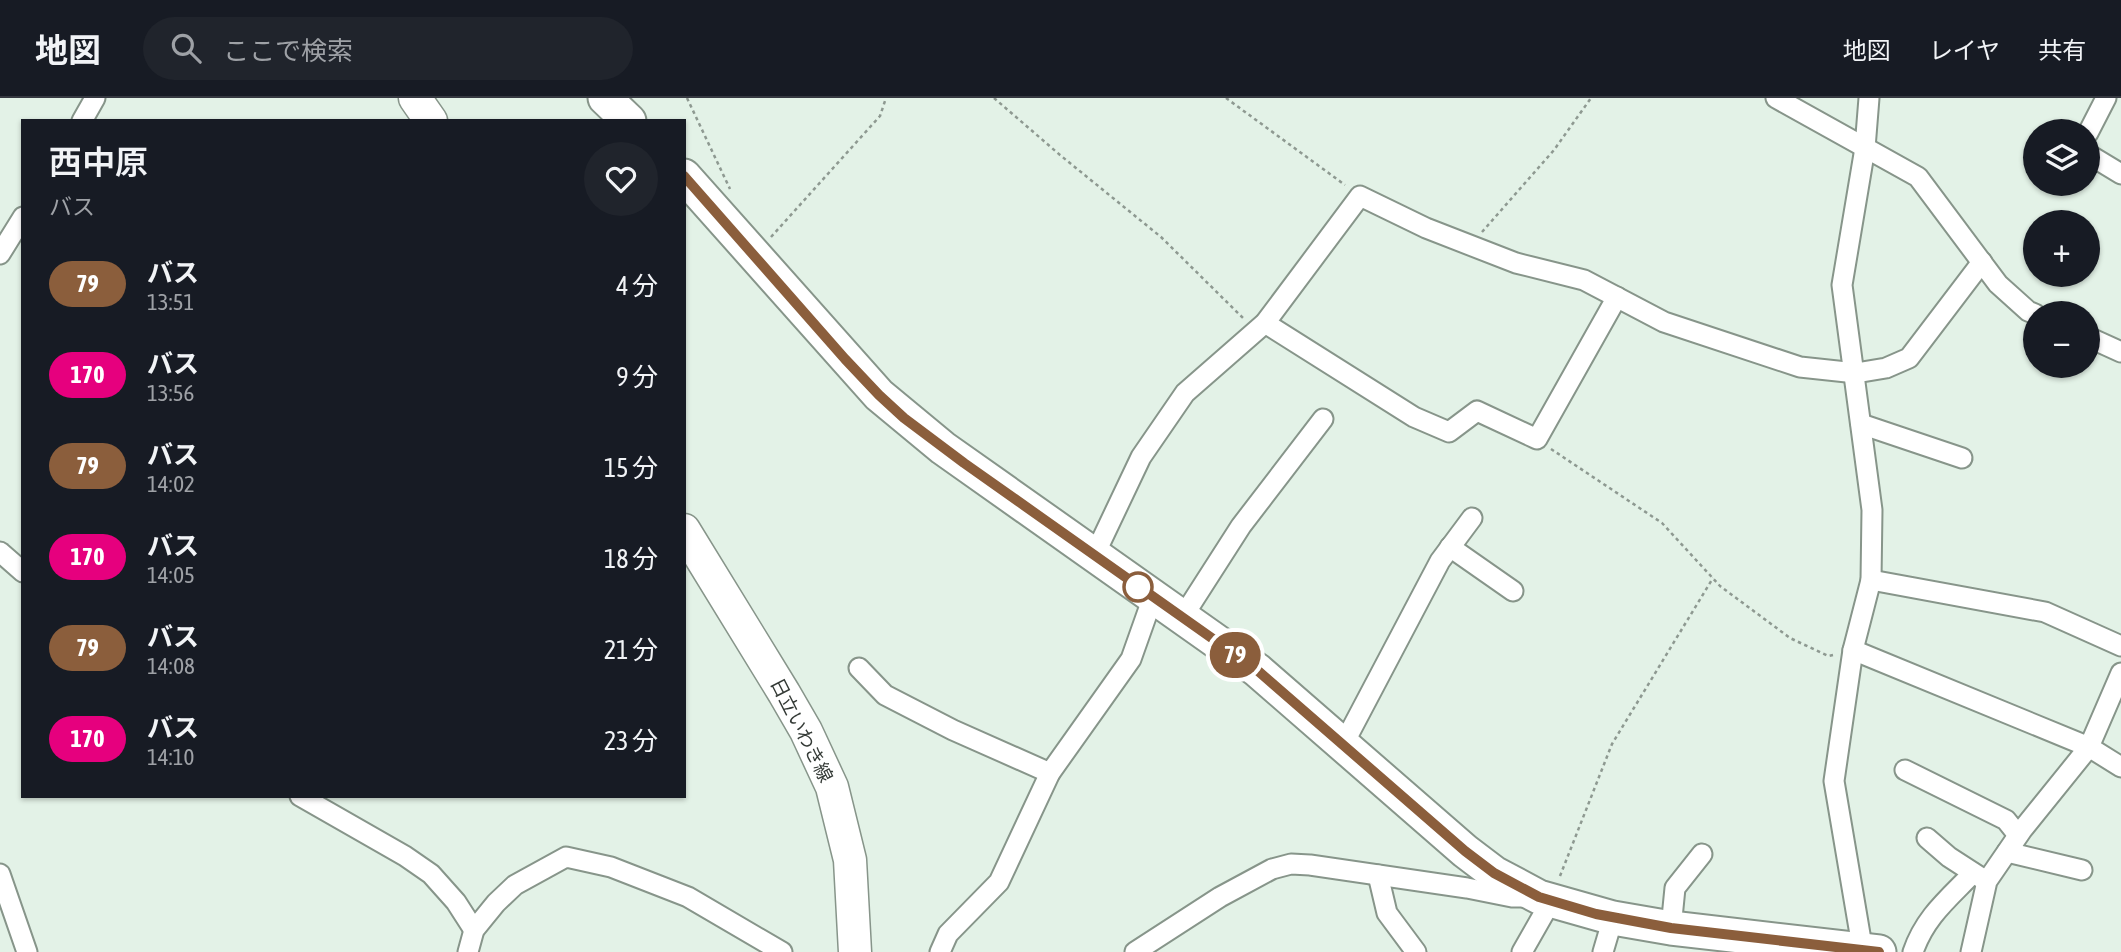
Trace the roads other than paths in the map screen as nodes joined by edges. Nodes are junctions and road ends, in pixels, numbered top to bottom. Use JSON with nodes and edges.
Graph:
{"nodes":[{"id":1,"x":94,"y":98,"type":"edge"},
{"id":2,"x":415,"y":98,"type":"edge"},
{"id":3,"x":605,"y":98,"type":"edge"},
{"id":4,"x":1776,"y":98,"type":"edge"},
{"id":5,"x":1869,"y":98,"type":"edge"},
{"id":6,"x":2106,"y":98,"type":"edge"},
{"id":7,"x":83,"y":119,"type":"edge"},
{"id":8,"x":430,"y":119,"type":"edge"},
{"id":9,"x":627,"y":119,"type":"edge"},
{"id":10,"x":2095,"y":119,"type":"edge"},
{"id":11,"x":1864,"y":148,"type":"junction"},
{"id":12,"x":2100,"y":161,"type":"edge"},
{"id":13,"x":2121,"y":174,"type":"edge"},
{"id":14,"x":686,"y":178,"type":"edge"},
{"id":15,"x":21,"y":220,"type":"edge"},
{"id":16,"x":0,"y":254,"type":"edge"},
{"id":17,"x":1982,"y":262,"type":"junction"},
{"id":18,"x":1617,"y":297,"type":"junction"},
{"id":19,"x":2023,"y":306,"type":"edge"},
{"id":20,"x":1261,"y":327,"type":"junction"},
{"id":21,"x":2100,"y":342,"type":"edge"},
{"id":22,"x":2121,"y":352,"type":"edge"},
{"id":23,"x":1856,"y":373,"type":"junction"},
{"id":24,"x":1323,"y":419,"type":"dead end"},
{"id":25,"x":1861,"y":424,"type":"junction"},
{"id":26,"x":1962,"y":458,"type":"dead end"},
{"id":27,"x":1472,"y":518,"type":"dead end"},
{"id":28,"x":686,"y":533,"type":"edge"},
{"id":29,"x":1450,"y":547,"type":"junction"},
{"id":30,"x":0,"y":552,"type":"edge"},
{"id":31,"x":1094,"y":556,"type":"junction"},
{"id":32,"x":21,"y":570,"type":"edge"},
{"id":33,"x":1871,"y":579,"type":"junction"},
{"id":34,"x":1513,"y":591,"type":"dead end"},
{"id":35,"x":1153,"y":597,"type":"junction"},
{"id":36,"x":1182,"y":618,"type":"junction"},
{"id":37,"x":2121,"y":646,"type":"edge"},
{"id":38,"x":1853,"y":650,"type":"junction"},
{"id":39,"x":859,"y":668,"type":"dead end"},
{"id":40,"x":2121,"y":673,"type":"edge"},
{"id":41,"x":1343,"y":744,"type":"junction"},
{"id":42,"x":2089,"y":747,"type":"junction"},
{"id":43,"x":2121,"y":767,"type":"edge"},
{"id":44,"x":1905,"y":770,"type":"dead end"},
{"id":45,"x":1051,"y":773,"type":"junction"},
{"id":46,"x":304,"y":798,"type":"edge"},
{"id":47,"x":2018,"y":835,"type":"junction"},
{"id":48,"x":1927,"y":838,"type":"dead end"},
{"id":49,"x":2007,"y":852,"type":"junction"},
{"id":50,"x":1702,"y":854,"type":"dead end"},
{"id":51,"x":2082,"y":870,"type":"dead end"},
{"id":52,"x":0,"y":874,"type":"edge"},
{"id":53,"x":1378,"y":875,"type":"junction"},
{"id":54,"x":1980,"y":877,"type":"junction"},
{"id":55,"x":1545,"y":899,"type":"junction"},
{"id":56,"x":1613,"y":918,"type":"junction"},
{"id":57,"x":1671,"y":928,"type":"junction"},
{"id":58,"x":474,"y":930,"type":"junction"},
{"id":59,"x":1800,"y":947,"type":"edge"},
{"id":60,"x":1868,"y":951,"type":"edge"},
{"id":61,"x":27,"y":952,"type":"edge"},
{"id":62,"x":468,"y":952,"type":"edge"},
{"id":63,"x":782,"y":952,"type":"edge"},
{"id":64,"x":855,"y":952,"type":"edge"},
{"id":65,"x":940,"y":952,"type":"edge"},
{"id":66,"x":1135,"y":952,"type":"edge"},
{"id":67,"x":1416,"y":952,"type":"edge"},
{"id":68,"x":1522,"y":952,"type":"edge"},
{"id":69,"x":1603,"y":952,"type":"edge"},
{"id":70,"x":1913,"y":952,"type":"edge"},
{"id":71,"x":1970,"y":952,"type":"edge"}],
"edges":[{"from":1,"to":7,"type":"street"},
{"from":2,"to":8,"type":"main road"},
{"from":3,"to":9,"type":"highway"},
{"from":4,"to":11,"type":"street"},
{"from":5,"to":11,"type":"street"},
{"from":6,"to":10,"type":"street"},
{"from":11,"to":17,"type":"street"},
{"from":11,"to":23,"type":"street"},
{"from":12,"to":13,"type":"street"},
{"from":14,"to":31,"type":"highway"},
{"from":15,"to":16,"type":"street"},
{"from":17,"to":19,"type":"street"},
{"from":17,"to":23,"type":"street"},
{"from":18,"to":20,"type":"street"},
{"from":18,"to":20,"type":"street"},
{"from":18,"to":23,"type":"street"},
{"from":20,"to":31,"type":"street"},
{"from":21,"to":22,"type":"street"},
{"from":23,"to":25,"type":"street"},
{"from":24,"to":36,"type":"street"},
{"from":25,"to":26,"type":"street"},
{"from":25,"to":33,"type":"street"},
{"from":27,"to":29,"type":"street"},
{"from":28,"to":64,"type":"main road","name":"日立いわき線"},
{"from":29,"to":34,"type":"street"},
{"from":29,"to":41,"type":"street"},
{"from":30,"to":32,"type":"street"},
{"from":31,"to":35,"type":"highway"},
{"from":33,"to":37,"type":"street"},
{"from":33,"to":38,"type":"street"},
{"from":35,"to":36,"type":"highway"},
{"from":35,"to":45,"type":"street"},
{"from":36,"to":41,"type":"highway"},
{"from":38,"to":42,"type":"street"},
{"from":38,"to":60,"type":"street"},
{"from":39,"to":45,"type":"street"},
{"from":40,"to":42,"type":"street"},
{"from":41,"to":55,"type":"highway"},
{"from":42,"to":43,"type":"street"},
{"from":42,"to":47,"type":"street"},
{"from":44,"to":47,"type":"street"},
{"from":45,"to":65,"type":"street"},
{"from":46,"to":58,"type":"street"},
{"from":47,"to":49,"type":"street"},
{"from":48,"to":54,"type":"street"},
{"from":49,"to":51,"type":"street"},
{"from":49,"to":54,"type":"street"},
{"from":50,"to":57,"type":"street"},
{"from":52,"to":61,"type":"street"},
{"from":53,"to":55,"type":"street"},
{"from":53,"to":66,"type":"street"},
{"from":53,"to":67,"type":"street"},
{"from":54,"to":70,"type":"street"},
{"from":54,"to":71,"type":"street"},
{"from":55,"to":56,"type":"highway"},
{"from":55,"to":68,"type":"street"},
{"from":56,"to":57,"type":"highway"},
{"from":56,"to":69,"type":"street"},
{"from":57,"to":59,"type":"highway"},
{"from":58,"to":62,"type":"street"},
{"from":58,"to":63,"type":"street"},
{"from":59,"to":60,"type":"highway"}]}
